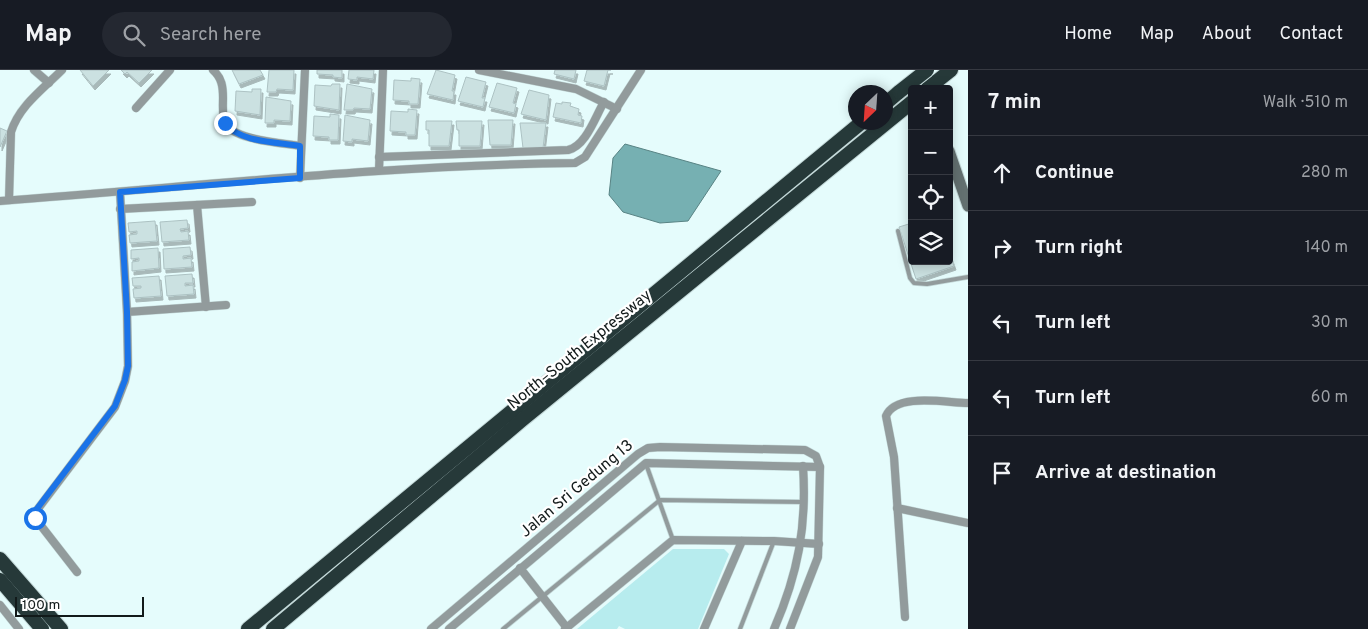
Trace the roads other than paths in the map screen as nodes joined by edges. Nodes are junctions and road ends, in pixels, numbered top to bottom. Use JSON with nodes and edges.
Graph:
{"nodes":[{"id":1,"x":34,"y":70,"type":"edge"},
{"id":2,"x":62,"y":70,"type":"edge"},
{"id":3,"x":170,"y":70,"type":"edge"},
{"id":4,"x":213,"y":70,"type":"edge"},
{"id":5,"x":305,"y":70,"type":"edge"},
{"id":6,"x":384,"y":70,"type":"edge"},
{"id":7,"x":479,"y":70,"type":"edge"},
{"id":8,"x":641,"y":70,"type":"edge"},
{"id":9,"x":921,"y":70,"type":"edge"},
{"id":10,"x":927,"y":70,"type":"edge"},
{"id":11,"x":950,"y":70,"type":"edge"},
{"id":12,"x":49,"y":83,"type":"junction"},
{"id":13,"x":926,"y":85,"type":"edge"},
{"id":14,"x":932,"y":85,"type":"edge"},
{"id":15,"x":893,"y":97,"type":"edge"},
{"id":16,"x":604,"y":102,"type":"junction"},
{"id":17,"x":907,"y":105,"type":"edge"},
{"id":18,"x":136,"y":108,"type":"dead end"},
{"id":19,"x":617,"y":108,"type":"junction"},
{"id":20,"x":852,"y":130,"type":"edge"},
{"id":21,"x":300,"y":146,"type":"junction"},
{"id":22,"x":379,"y":157,"type":"junction"},
{"id":23,"x":953,"y":163,"type":"edge"},
{"id":24,"x":379,"y":170,"type":"junction"},
{"id":25,"x":300,"y":178,"type":"junction"},
{"id":26,"x":10,"y":185,"type":"junction"},
{"id":27,"x":0,"y":186,"type":"edge"},
{"id":28,"x":120,"y":192,"type":"junction"},
{"id":29,"x":9,"y":200,"type":"junction"},
{"id":30,"x":0,"y":201,"type":"edge"},
{"id":31,"x":252,"y":202,"type":"dead end"},
{"id":32,"x":197,"y":206,"type":"junction"},
{"id":33,"x":968,"y":206,"type":"edge"},
{"id":34,"x":120,"y":209,"type":"junction"},
{"id":35,"x":898,"y":231,"type":"dead end"},
{"id":36,"x":968,"y":277,"type":"edge"},
{"id":37,"x":226,"y":305,"type":"dead end"},
{"id":38,"x":206,"y":307,"type":"junction"},
{"id":39,"x":127,"y":312,"type":"junction"},
{"id":40,"x":968,"y":403,"type":"edge"},
{"id":41,"x":646,"y":463,"type":"junction"},
{"id":42,"x":803,"y":466,"type":"junction"},
{"id":43,"x":820,"y":467,"type":"junction"},
{"id":44,"x":660,"y":500,"type":"junction"},
{"id":45,"x":805,"y":502,"type":"junction"},
{"id":46,"x":897,"y":508,"type":"junction"},
{"id":47,"x":968,"y":523,"type":"edge"},
{"id":48,"x":673,"y":540,"type":"junction"},
{"id":49,"x":742,"y":541,"type":"junction"},
{"id":50,"x":774,"y":541,"type":"junction"},
{"id":51,"x":802,"y":543,"type":"junction"},
{"id":52,"x":819,"y":544,"type":"junction"},
{"id":53,"x":0,"y":559,"type":"edge"},
{"id":54,"x":520,"y":568,"type":"junction"},
{"id":55,"x":77,"y":572,"type":"dead end"},
{"id":56,"x":0,"y":580,"type":"edge"},
{"id":57,"x":542,"y":596,"type":"junction"},
{"id":58,"x":0,"y":605,"type":"edge"},
{"id":59,"x":905,"y":617,"type":"dead end"},
{"id":60,"x":566,"y":628,"type":"edge"},
{"id":61,"x":19,"y":629,"type":"edge"},
{"id":62,"x":42,"y":629,"type":"edge"},
{"id":63,"x":61,"y":629,"type":"edge"},
{"id":64,"x":248,"y":629,"type":"edge"},
{"id":65,"x":273,"y":629,"type":"edge"},
{"id":66,"x":431,"y":629,"type":"edge"},
{"id":67,"x":449,"y":629,"type":"edge"},
{"id":68,"x":503,"y":629,"type":"edge"},
{"id":69,"x":704,"y":629,"type":"edge"},
{"id":70,"x":740,"y":629,"type":"edge"},
{"id":71,"x":774,"y":629,"type":"edge"},
{"id":72,"x":790,"y":629,"type":"edge"}],
"edges":[{"from":1,"to":12,"type":"street"},
{"from":2,"to":12,"type":"street"},
{"from":3,"to":18,"type":"street"},
{"from":4,"to":21,"type":"street"},
{"from":5,"to":21,"type":"street"},
{"from":6,"to":22,"type":"street"},
{"from":7,"to":16,"type":"street"},
{"from":8,"to":19,"type":"street"},
{"from":9,"to":13,"type":"main road"},
{"from":10,"to":15,"type":"highway","bridge":true},
{"from":11,"to":14,"type":"highway"},
{"from":12,"to":26,"type":"street"},
{"from":16,"to":19,"type":"street"},
{"from":16,"to":22,"type":"street"},
{"from":17,"to":65,"type":"highway","name":"North–South Expressway"},
{"from":19,"to":24,"type":"street"},
{"from":20,"to":64,"type":"highway","name":"North–South Expressway"},
{"from":21,"to":25,"type":"street"},
{"from":22,"to":24,"type":"street"},
{"from":23,"to":33,"type":"main road"},
{"from":24,"to":25,"type":"street"},
{"from":25,"to":28,"type":"street"},
{"from":26,"to":27,"type":"street"},
{"from":26,"to":29,"type":"street"},
{"from":28,"to":29,"type":"street"},
{"from":28,"to":34,"type":"street"},
{"from":29,"to":30,"type":"street"},
{"from":31,"to":32,"type":"street"},
{"from":32,"to":34,"type":"street"},
{"from":32,"to":38,"type":"street"},
{"from":34,"to":39,"type":"street"},
{"from":35,"to":36,"type":"lane"},
{"from":37,"to":38,"type":"street"},
{"from":38,"to":39,"type":"street"},
{"from":39,"to":55,"type":"street"},
{"from":40,"to":46,"type":"street"},
{"from":41,"to":42,"type":"street","name":"Jalan Sri Gedung 13"},
{"from":41,"to":44,"type":"lane"},
{"from":41,"to":54,"type":"street","name":"Jalan Sri Gedung 13"},
{"from":42,"to":43,"type":"street","name":"Jalan Sri Gedung 13"},
{"from":42,"to":45,"type":"street"},
{"from":43,"to":52,"type":"street"},
{"from":43,"to":66,"type":"street","name":"Jalan Sri Gedung 13"},
{"from":44,"to":45,"type":"lane"},
{"from":44,"to":48,"type":"lane"},
{"from":44,"to":57,"type":"lane"},
{"from":45,"to":51,"type":"street"},
{"from":46,"to":47,"type":"street"},
{"from":46,"to":59,"type":"street"},
{"from":48,"to":49,"type":"street"},
{"from":48,"to":60,"type":"street"},
{"from":49,"to":50,"type":"street"},
{"from":49,"to":69,"type":"street"},
{"from":50,"to":51,"type":"street"},
{"from":50,"to":70,"type":"lane"},
{"from":51,"to":52,"type":"street"},
{"from":51,"to":71,"type":"street"},
{"from":52,"to":72,"type":"street"},
{"from":53,"to":63,"type":"highway"},
{"from":54,"to":57,"type":"street"},
{"from":54,"to":67,"type":"street","name":"Jalan Sri Gedung 13"},
{"from":56,"to":62,"type":"highway"},
{"from":57,"to":60,"type":"street"},
{"from":57,"to":68,"type":"lane"},
{"from":58,"to":61,"type":"street"}]}
